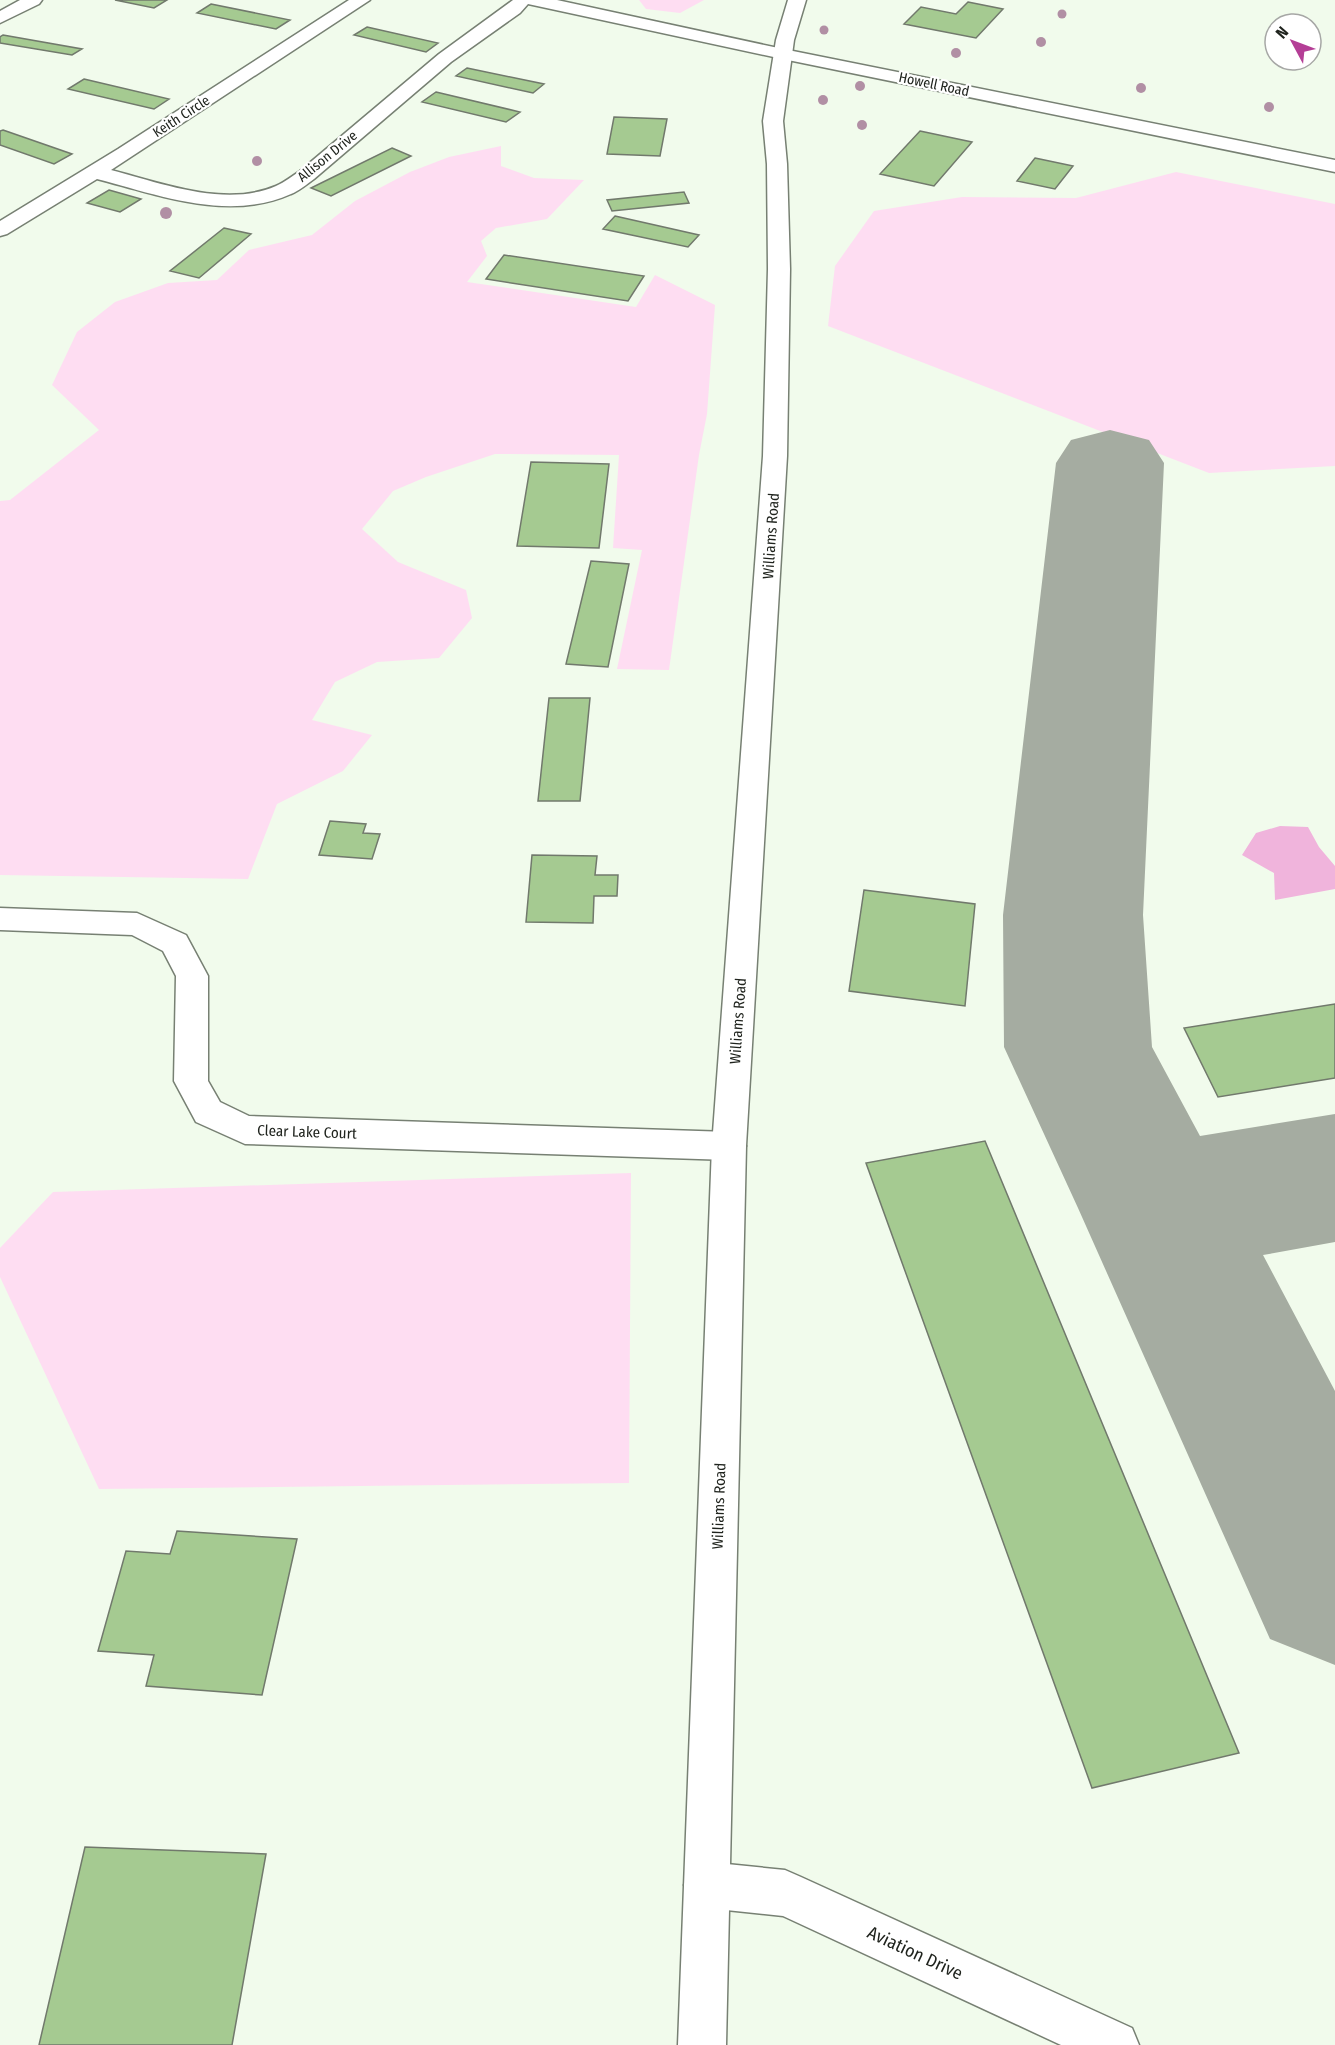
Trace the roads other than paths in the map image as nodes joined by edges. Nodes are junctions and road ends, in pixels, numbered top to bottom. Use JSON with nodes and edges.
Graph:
{"nodes":[{"id":1,"x":33,"y":0,"type":"edge"},
{"id":2,"x":361,"y":0,"type":"edge"},
{"id":3,"x":522,"y":0,"type":"edge"},
{"id":4,"x":533,"y":0,"type":"edge"},
{"id":5,"x":797,"y":0,"type":"edge"},
{"id":6,"x":0,"y":18,"type":"edge"},
{"id":7,"x":783,"y":54,"type":"junction"},
{"id":8,"x":1335,"y":166,"type":"edge"},
{"id":9,"x":94,"y":172,"type":"junction"},
{"id":10,"x":0,"y":230,"type":"edge"},
{"id":11,"x":0,"y":919,"type":"edge"},
{"id":12,"x":729,"y":1146,"type":"junction"},
{"id":13,"x":707,"y":1885,"type":"junction"},
{"id":14,"x":702,"y":2045,"type":"edge"},
{"id":15,"x":1115,"y":2045,"type":"edge"}],
"edges":[{"from":1,"to":6,"type":"street"},
{"from":2,"to":9,"type":"street","name":"Keith Circle"},
{"from":3,"to":9,"type":"street","name":"Allison Drive"},
{"from":4,"to":7,"type":"street","name":"Howell Road"},
{"from":5,"to":7,"type":"street","name":"Williams Road"},
{"from":7,"to":8,"type":"street","name":"Howell Road"},
{"from":7,"to":12,"type":"street","name":"Williams Road"},
{"from":9,"to":10,"type":"street","name":"Keith Circle"},
{"from":11,"to":12,"type":"street","name":"Clear Lake Court"},
{"from":12,"to":13,"type":"street","name":"Williams Road"},
{"from":13,"to":14,"type":"street","name":"Williams Road"},
{"from":13,"to":15,"type":"street","name":"Aviation Drive"}]}
